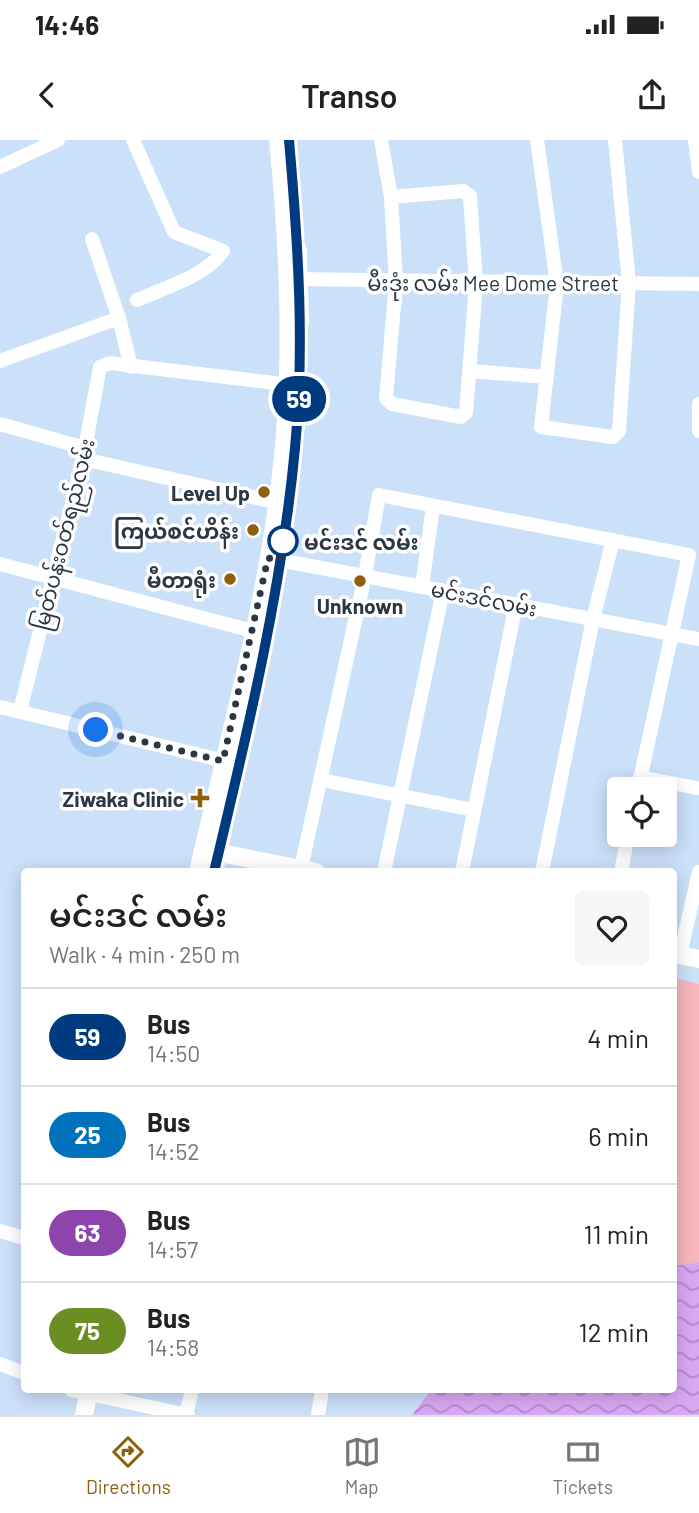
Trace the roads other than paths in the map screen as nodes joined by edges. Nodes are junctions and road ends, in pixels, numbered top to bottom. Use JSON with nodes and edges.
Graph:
{"nodes":[{"id":1,"x":58,"y":140,"type":"edge"},
{"id":2,"x":132,"y":140,"type":"edge"},
{"id":3,"x":278,"y":140,"type":"edge"},
{"id":4,"x":289,"y":140,"type":"edge"},
{"id":5,"x":381,"y":140,"type":"edge"},
{"id":6,"x":537,"y":140,"type":"edge"},
{"id":7,"x":615,"y":140,"type":"edge"},
{"id":8,"x":695,"y":140,"type":"edge"},
{"id":9,"x":0,"y":167,"type":"edge"},
{"id":10,"x":699,"y":172,"type":"edge"},
{"id":11,"x":391,"y":197,"type":"junction"},
{"id":12,"x":92,"y":239,"type":"dead end"},
{"id":13,"x":294,"y":279,"type":"junction"},
{"id":14,"x":396,"y":282,"type":"junction"},
{"id":15,"x":476,"y":283,"type":"junction"},
{"id":16,"x":629,"y":283,"type":"junction"},
{"id":17,"x":557,"y":284,"type":"junction"},
{"id":18,"x":699,"y":284,"type":"edge"},
{"id":19,"x":137,"y":300,"type":"dead end"},
{"id":20,"x":119,"y":318,"type":"junction"},
{"id":21,"x":0,"y":361,"type":"edge"},
{"id":22,"x":131,"y":367,"type":"junction"},
{"id":23,"x":470,"y":372,"type":"junction"},
{"id":24,"x":547,"y":377,"type":"junction"},
{"id":25,"x":293,"y":385,"type":"junction"},
{"id":26,"x":699,"y":404,"type":"edge"},
{"id":27,"x":0,"y":424,"type":"edge"},
{"id":28,"x":699,"y":431,"type":"edge"},
{"id":29,"x":84,"y":453,"type":"junction"},
{"id":30,"x":283,"y":504,"type":"junction"},
{"id":31,"x":433,"y":506,"type":"junction"},
{"id":32,"x":613,"y":540,"type":"junction"},
{"id":33,"x":274,"y":559,"type":"junction"},
{"id":34,"x":0,"y":565,"type":"edge"},
{"id":35,"x":365,"y":576,"type":"junction"},
{"id":36,"x":53,"y":579,"type":"junction"},
{"id":37,"x":422,"y":587,"type":"junction"},
{"id":38,"x":443,"y":591,"type":"junction"},
{"id":39,"x":516,"y":604,"type":"junction"},
{"id":40,"x":593,"y":619,"type":"junction"},
{"id":41,"x":259,"y":633,"type":"junction"},
{"id":42,"x":671,"y":633,"type":"junction"},
{"id":43,"x":699,"y":639,"type":"edge"},
{"id":44,"x":0,"y":707,"type":"edge"},
{"id":45,"x":20,"y":711,"type":"junction"},
{"id":46,"x":230,"y":763,"type":"junction"},
{"id":47,"x":640,"y":777,"type":"edge"},
{"id":48,"x":321,"y":780,"type":"junction"},
{"id":49,"x":677,"y":786,"type":"edge"},
{"id":50,"x":697,"y":788,"type":"dead end"},
{"id":51,"x":400,"y":795,"type":"junction"},
{"id":52,"x":474,"y":810,"type":"junction"},
{"id":53,"x":626,"y":847,"type":"edge"},
{"id":54,"x":211,"y":851,"type":"junction"},
{"id":55,"x":200,"y":868,"type":"edge"},
{"id":56,"x":213,"y":868,"type":"edge"},
{"id":57,"x":298,"y":868,"type":"edge"},
{"id":58,"x":308,"y":868,"type":"edge"},
{"id":59,"x":385,"y":868,"type":"edge"},
{"id":60,"x":463,"y":868,"type":"edge"},
{"id":61,"x":543,"y":868,"type":"edge"},
{"id":62,"x":622,"y":868,"type":"edge"},
{"id":63,"x":699,"y":872,"type":"edge"},
{"id":64,"x":677,"y":954,"type":"edge"},
{"id":65,"x":699,"y":959,"type":"edge"},
{"id":66,"x":0,"y":1231,"type":"edge"},
{"id":67,"x":21,"y":1237,"type":"edge"},
{"id":68,"x":0,"y":1364,"type":"edge"},
{"id":69,"x":21,"y":1372,"type":"edge"},
{"id":70,"x":79,"y":1393,"type":"edge"},
{"id":71,"x":80,"y":1393,"type":"edge"},
{"id":72,"x":89,"y":1393,"type":"edge"},
{"id":73,"x":191,"y":1393,"type":"edge"},
{"id":74,"x":322,"y":1393,"type":"edge"},
{"id":75,"x":72,"y":1415,"type":"edge"},
{"id":76,"x":84,"y":1415,"type":"edge"},
{"id":77,"x":186,"y":1415,"type":"edge"},
{"id":78,"x":318,"y":1415,"type":"edge"}],
"edges":[{"from":1,"to":9,"type":"street"},
{"from":2,"to":19,"type":"street"},
{"from":3,"to":13,"type":"main road"},
{"from":4,"to":13,"type":"main road"},
{"from":5,"to":11,"type":"street"},
{"from":6,"to":17,"type":"street"},
{"from":7,"to":16,"type":"street"},
{"from":8,"to":10,"type":"street"},
{"from":11,"to":14,"type":"street"},
{"from":11,"to":15,"type":"street"},
{"from":12,"to":20,"type":"street"},
{"from":13,"to":14,"type":"street","name":"မီးဒုံး လမ်း Mee Dome Street"},
{"from":13,"to":25,"type":"main road"},
{"from":14,"to":15,"type":"street","name":"မီးဒုံး လမ်း Mee Dome Street"},
{"from":14,"to":23,"type":"street"},
{"from":15,"to":17,"type":"street","name":"မီးဒုံး လမ်း Mee Dome Street"},
{"from":15,"to":23,"type":"street"},
{"from":16,"to":17,"type":"street","name":"မီးဒုံး လမ်း Mee Dome Street"},
{"from":16,"to":18,"type":"street","name":"မီးဒုံး လမ်း Mee Dome Street"},
{"from":16,"to":24,"type":"street"},
{"from":17,"to":24,"type":"street"},
{"from":20,"to":21,"type":"street"},
{"from":20,"to":22,"type":"street"},
{"from":22,"to":25,"type":"street"},
{"from":22,"to":29,"type":"street","name":"မြတ်ပန်းဝတ်ရည်လမ်း"},
{"from":23,"to":24,"type":"street"},
{"from":25,"to":30,"type":"main road"},
{"from":26,"to":28,"type":"street"},
{"from":27,"to":29,"type":"street"},
{"from":29,"to":30,"type":"street"},
{"from":29,"to":36,"type":"street","name":"မြတ်ပန်းဝတ်ရည်လမ်း"},
{"from":30,"to":33,"type":"main road"},
{"from":31,"to":32,"type":"street"},
{"from":31,"to":35,"type":"street"},
{"from":31,"to":37,"type":"street"},
{"from":32,"to":40,"type":"street"},
{"from":32,"to":42,"type":"street"},
{"from":33,"to":35,"type":"street","name":"မင်းဒင်လမ်း"},
{"from":33,"to":41,"type":"main road"},
{"from":34,"to":36,"type":"street"},
{"from":35,"to":37,"type":"street","name":"မင်းဒင်လမ်း"},
{"from":35,"to":48,"type":"street"},
{"from":36,"to":41,"type":"street"},
{"from":36,"to":45,"type":"street","name":"မြတ်ပန်းဝတ်ရည်လမ်း"},
{"from":37,"to":38,"type":"street","name":"မင်းဒင်လမ်း"},
{"from":38,"to":39,"type":"street","name":"မင်းဒင်လမ်း"},
{"from":38,"to":51,"type":"street"},
{"from":39,"to":40,"type":"street","name":"မင်းဒင်လမ်း"},
{"from":39,"to":52,"type":"street"},
{"from":40,"to":42,"type":"street","name":"မင်းဒင်လမ်း"},
{"from":40,"to":61,"type":"street"},
{"from":41,"to":46,"type":"main road"},
{"from":42,"to":43,"type":"street","name":"မင်းဒင်လမ်း"},
{"from":42,"to":47,"type":"street"},
{"from":44,"to":45,"type":"street"},
{"from":45,"to":46,"type":"street"},
{"from":46,"to":54,"type":"main road"},
{"from":48,"to":51,"type":"street"},
{"from":48,"to":58,"type":"street"},
{"from":49,"to":50,"type":"street"},
{"from":51,"to":52,"type":"street"},
{"from":51,"to":59,"type":"street"},
{"from":52,"to":60,"type":"street"},
{"from":53,"to":62,"type":"street"},
{"from":54,"to":55,"type":"main road"},
{"from":54,"to":56,"type":"main road"},
{"from":54,"to":57,"type":"main road"},
{"from":63,"to":64,"type":"street"},
{"from":64,"to":65,"type":"main road"},
{"from":66,"to":67,"type":"street"},
{"from":68,"to":69,"type":"street"},
{"from":70,"to":75,"type":"main road"},
{"from":71,"to":76,"type":"main road"},
{"from":72,"to":77,"type":"street"},
{"from":73,"to":77,"type":"street"},
{"from":74,"to":78,"type":"street"}]}
